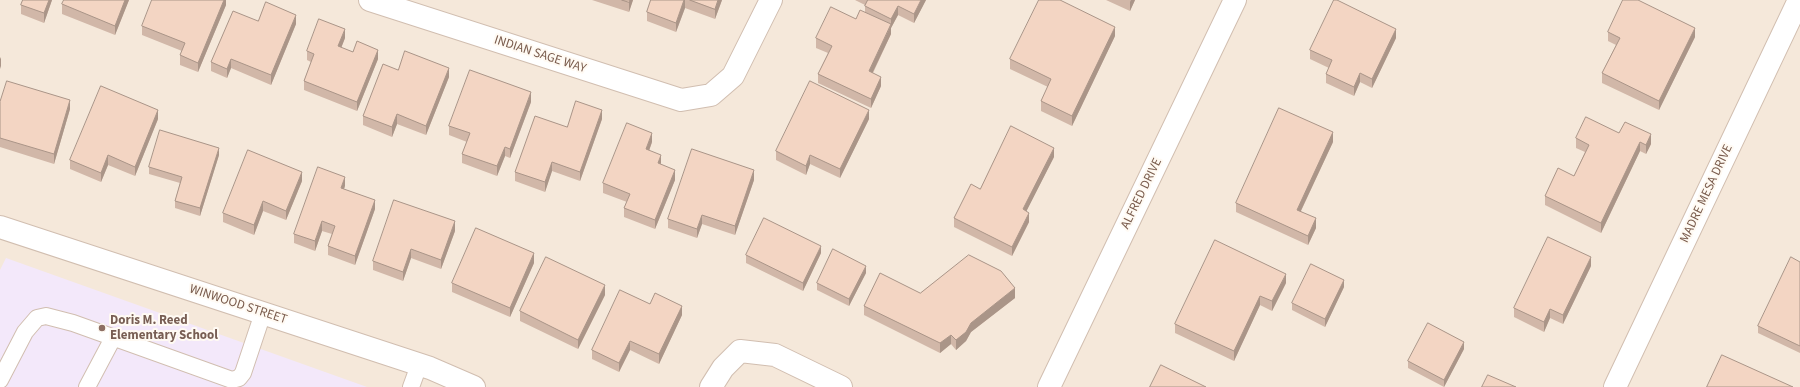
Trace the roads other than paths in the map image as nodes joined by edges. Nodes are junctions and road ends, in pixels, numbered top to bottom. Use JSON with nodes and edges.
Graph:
{"nodes":[{"id":1,"x":370,"y":0,"type":"edge"},
{"id":2,"x":771,"y":0,"type":"edge"},
{"id":3,"x":1235,"y":0,"type":"edge"},
{"id":4,"x":1799,"y":0,"type":"edge"},
{"id":5,"x":0,"y":227,"type":"edge"},
{"id":6,"x":263,"y":313,"type":"junction"},
{"id":7,"x":113,"y":338,"type":"junction"},
{"id":8,"x":419,"y":364,"type":"junction"},
{"id":9,"x":0,"y":380,"type":"edge"},
{"id":10,"x":87,"y":387,"type":"edge"},
{"id":11,"x":412,"y":387,"type":"edge"},
{"id":12,"x":474,"y":387,"type":"edge"},
{"id":13,"x":711,"y":387,"type":"edge"},
{"id":14,"x":841,"y":387,"type":"edge"},
{"id":15,"x":1049,"y":387,"type":"edge"},
{"id":16,"x":1615,"y":387,"type":"edge"}],
"edges":[{"from":1,"to":2,"type":"street","name":"INDIAN SAGE WAY"},
{"from":3,"to":15,"type":"street","name":"ALFRED DRIVE"},
{"from":4,"to":16,"type":"street","name":"MADRE MESA DRIVE"},
{"from":5,"to":6,"type":"street","name":"WINWOOD STREET"},
{"from":6,"to":7,"type":"lane"},
{"from":6,"to":8,"type":"street","name":"WINWOOD STREET"},
{"from":7,"to":9,"type":"lane"},
{"from":7,"to":10,"type":"lane"},
{"from":8,"to":11,"type":"lane"},
{"from":8,"to":12,"type":"street","name":"WINWOOD STREET"},
{"from":13,"to":14,"type":"street"}]}
